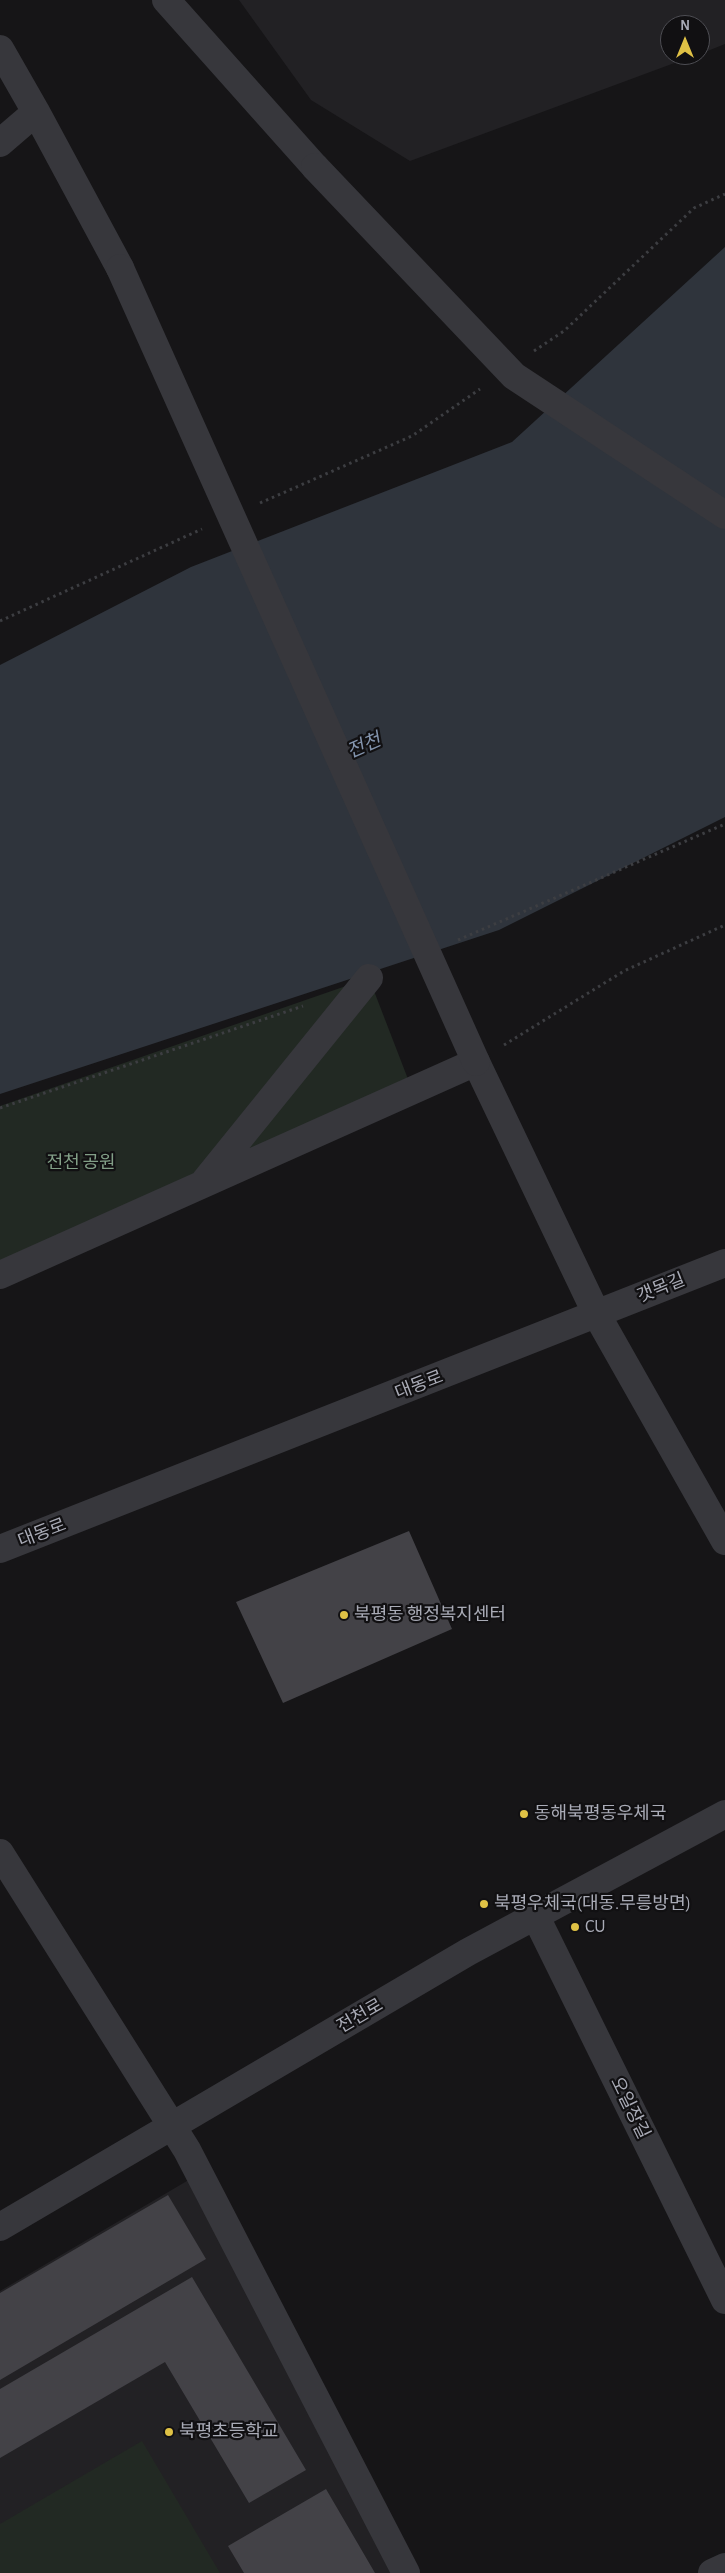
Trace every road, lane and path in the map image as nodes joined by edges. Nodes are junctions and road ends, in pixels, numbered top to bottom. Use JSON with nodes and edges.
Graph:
{"nodes":[{"id":1,"x":166,"y":0,"type":"edge"},
{"id":2,"x":0,"y":49,"type":"edge"},
{"id":3,"x":36,"y":112,"type":"junction"},
{"id":4,"x":0,"y":143,"type":"edge"},
{"id":5,"x":725,"y":194,"type":"edge"},
{"id":6,"x":532,"y":353,"type":"dead end"},
{"id":7,"x":484,"y":386,"type":"dead end"},
{"id":8,"x":258,"y":504,"type":"dead end"},
{"id":9,"x":725,"y":515,"type":"edge"},
{"id":10,"x":204,"y":528,"type":"dead end"},
{"id":11,"x":0,"y":621,"type":"edge"},
{"id":12,"x":725,"y":925,"type":"edge"},
{"id":13,"x":369,"y":978,"type":"dead end"},
{"id":14,"x":476,"y":1062,"type":"junction"},
{"id":15,"x":202,"y":1184,"type":"junction"},
{"id":16,"x":725,"y":1263,"type":"edge"},
{"id":17,"x":0,"y":1275,"type":"edge"},
{"id":18,"x":597,"y":1315,"type":"junction"},
{"id":19,"x":725,"y":1541,"type":"edge"},
{"id":20,"x":0,"y":1549,"type":"edge"},
{"id":21,"x":725,"y":1814,"type":"edge"},
{"id":22,"x":0,"y":1854,"type":"edge"},
{"id":23,"x":536,"y":1917,"type":"junction"},
{"id":24,"x":173,"y":2125,"type":"junction"},
{"id":25,"x":0,"y":2227,"type":"edge"},
{"id":26,"x":725,"y":2300,"type":"edge"},
{"id":27,"x":725,"y":2567,"type":"edge"},
{"id":28,"x":406,"y":2573,"type":"edge"},
{"id":29,"x":712,"y":2573,"type":"edge"}],
"edges":[{"from":1,"to":9,"type":"street","bridge":true},
{"from":2,"to":3,"type":"street"},
{"from":3,"to":4,"type":"street"},
{"from":3,"to":14,"type":"street","bridge":true},
{"from":5,"to":6,"type":"path"},
{"from":7,"to":8,"type":"path"},
{"from":10,"to":11,"type":"path"},
{"from":12,"to":14,"type":"path"},
{"from":13,"to":15,"type":"street"},
{"from":14,"to":15,"type":"street"},
{"from":14,"to":18,"type":"street"},
{"from":15,"to":17,"type":"street"},
{"from":16,"to":18,"type":"street","name":"갯목길"},
{"from":18,"to":19,"type":"street"},
{"from":18,"to":20,"type":"street","name":"대동로"},
{"from":21,"to":23,"type":"street","name":"전천로"},
{"from":22,"to":24,"type":"street"},
{"from":23,"to":24,"type":"street","name":"전천로"},
{"from":23,"to":26,"type":"street","name":"오일장길"},
{"from":24,"to":25,"type":"street","name":"전천로"},
{"from":24,"to":28,"type":"street"},
{"from":27,"to":29,"type":"street"}]}
